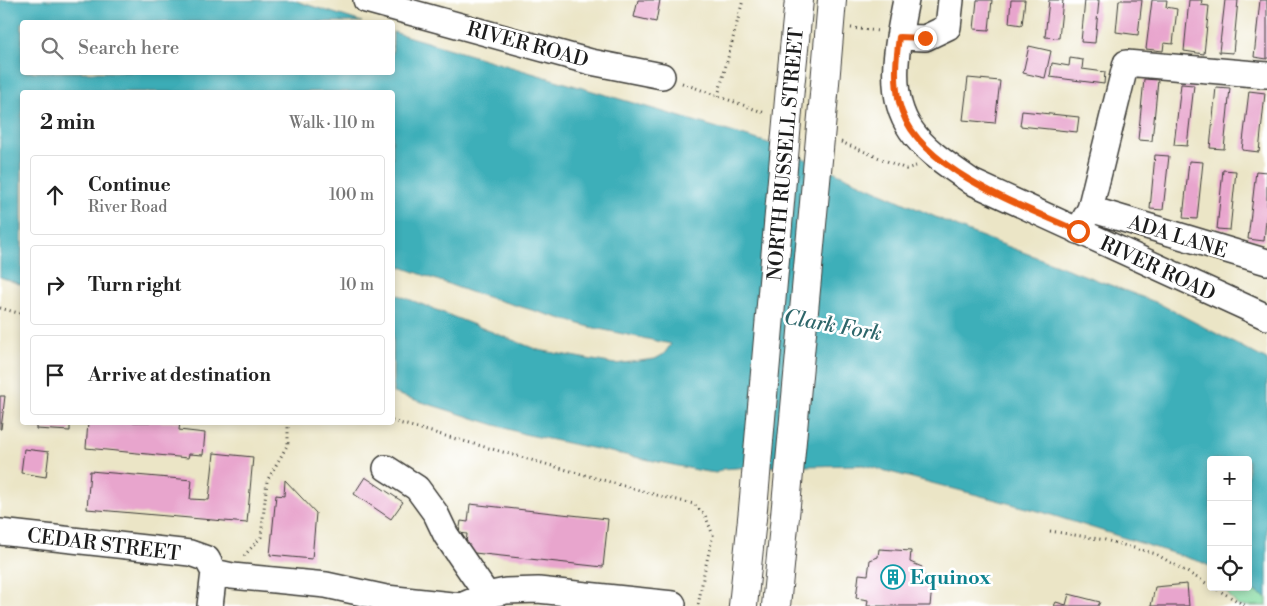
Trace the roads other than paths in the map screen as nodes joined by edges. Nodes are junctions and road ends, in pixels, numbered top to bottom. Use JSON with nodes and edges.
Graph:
{"nodes":[{"id":1,"x":366,"y":0,"type":"edge"},
{"id":2,"x":800,"y":0,"type":"edge"},
{"id":3,"x":832,"y":0,"type":"edge"},
{"id":4,"x":906,"y":0,"type":"edge"},
{"id":5,"x":952,"y":0,"type":"edge"},
{"id":6,"x":890,"y":34,"type":"junction"},
{"id":7,"x":1267,"y":75,"type":"edge"},
{"id":8,"x":662,"y":76,"type":"dead end"},
{"id":9,"x":1090,"y":209,"type":"junction"},
{"id":10,"x":1078,"y":231,"type":"junction"},
{"id":11,"x":1267,"y":262,"type":"edge"},
{"id":12,"x":1267,"y":317,"type":"edge"},
{"id":13,"x":386,"y":468,"type":"dead end"},
{"id":14,"x":0,"y":532,"type":"edge"},
{"id":15,"x":211,"y":566,"type":"junction"},
{"id":16,"x":487,"y":596,"type":"junction"},
{"id":17,"x":673,"y":604,"type":"dead end"},
{"id":18,"x":210,"y":606,"type":"edge"},
{"id":19,"x":743,"y":606,"type":"edge"},
{"id":20,"x":776,"y":606,"type":"edge"}],
"edges":[{"from":1,"to":8,"type":"street","name":"RIVER ROAD"},
{"from":2,"to":19,"type":"main road","name":"NORTH RUSSELL STREET","bridge":true},
{"from":3,"to":20,"type":"main road","name":"NORTH RUSSELL STREET","bridge":true},
{"from":4,"to":6,"type":"street","name":"RIVER ROAD"},
{"from":5,"to":6,"type":"street"},
{"from":6,"to":10,"type":"street","name":"RIVER ROAD"},
{"from":7,"to":9,"type":"street"},
{"from":9,"to":10,"type":"street"},
{"from":9,"to":11,"type":"street","name":"ADA LANE"},
{"from":10,"to":12,"type":"street","name":"RIVER ROAD"},
{"from":13,"to":16,"type":"street"},
{"from":14,"to":15,"type":"street","name":"CEDAR STREET"},
{"from":15,"to":16,"type":"street","name":"CEDAR STREET"},
{"from":15,"to":18,"type":"street"},
{"from":16,"to":17,"type":"street","name":"CEDAR STREET"}]}
